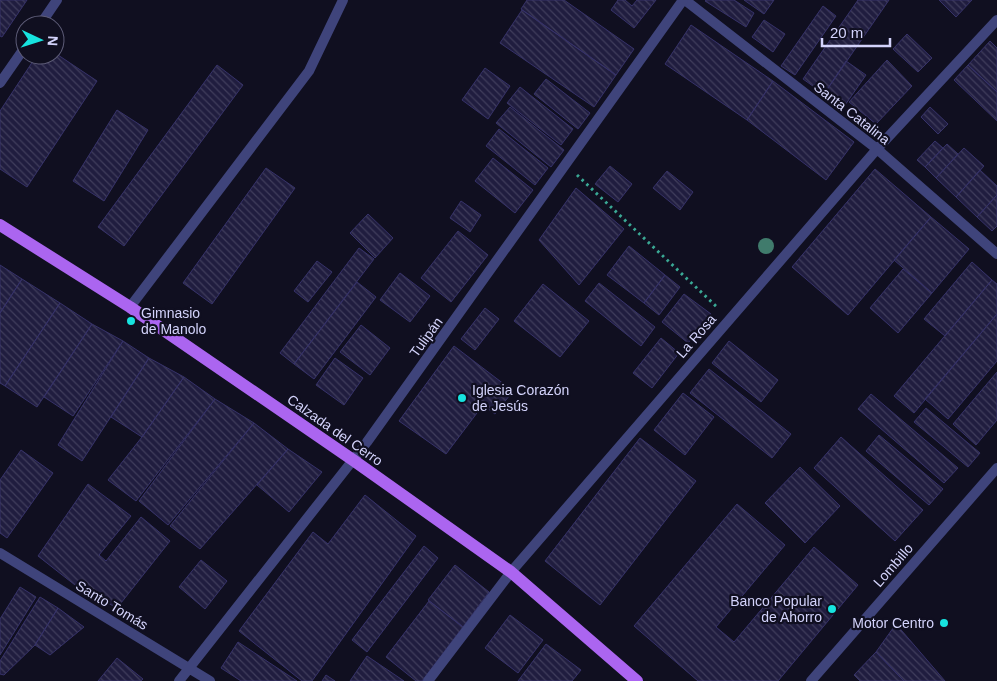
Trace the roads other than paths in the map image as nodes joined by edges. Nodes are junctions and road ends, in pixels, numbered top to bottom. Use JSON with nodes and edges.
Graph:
{"nodes":[{"id":1,"x":57,"y":0,"type":"edge"},
{"id":2,"x":343,"y":0,"type":"edge"},
{"id":3,"x":684,"y":0,"type":"edge"},
{"id":4,"x":47,"y":15,"type":"edge"},
{"id":5,"x":997,"y":20,"type":"edge"},
{"id":6,"x":15,"y":61,"type":"edge"},
{"id":7,"x":0,"y":83,"type":"edge"},
{"id":8,"x":877,"y":149,"type":"junction"},
{"id":9,"x":0,"y":225,"type":"edge"},
{"id":10,"x":997,"y":254,"type":"edge"},
{"id":11,"x":130,"y":307,"type":"junction"},
{"id":12,"x":353,"y":460,"type":"junction"},
{"id":13,"x":997,"y":468,"type":"edge"},
{"id":14,"x":0,"y":553,"type":"edge"},
{"id":15,"x":510,"y":572,"type":"junction"},
{"id":16,"x":189,"y":668,"type":"junction"},
{"id":17,"x":179,"y":681,"type":"edge"},
{"id":18,"x":210,"y":681,"type":"edge"},
{"id":19,"x":428,"y":681,"type":"edge"},
{"id":20,"x":637,"y":681,"type":"edge"},
{"id":21,"x":811,"y":681,"type":"edge"}],
"edges":[{"from":1,"to":4,"type":"street"},
{"from":2,"to":11,"type":"street"},
{"from":3,"to":8,"type":"street","name":"Santa Catalina"},
{"from":3,"to":12,"type":"street","name":"Tulipán"},
{"from":5,"to":8,"type":"street","name":"La Rosa"},
{"from":6,"to":7,"type":"street"},
{"from":8,"to":10,"type":"street","name":"Santa Catalina"},
{"from":8,"to":15,"type":"street","name":"La Rosa"},
{"from":9,"to":11,"type":"main road","name":"Calzada del Cerro"},
{"from":11,"to":12,"type":"main road","name":"Calzada del Cerro"},
{"from":12,"to":15,"type":"main road","name":"Calzada del Cerro"},
{"from":12,"to":16,"type":"street","name":"Tulipán"},
{"from":13,"to":21,"type":"street","name":"Lombillo"},
{"from":14,"to":16,"type":"street","name":"Santo Tomás"},
{"from":15,"to":19,"type":"street","name":"La Rosa"},
{"from":15,"to":20,"type":"main road","name":"Calzada del Cerro"},
{"from":16,"to":17,"type":"street","name":"Tulipán"},
{"from":16,"to":18,"type":"street","name":"Santo Tomás"}]}
